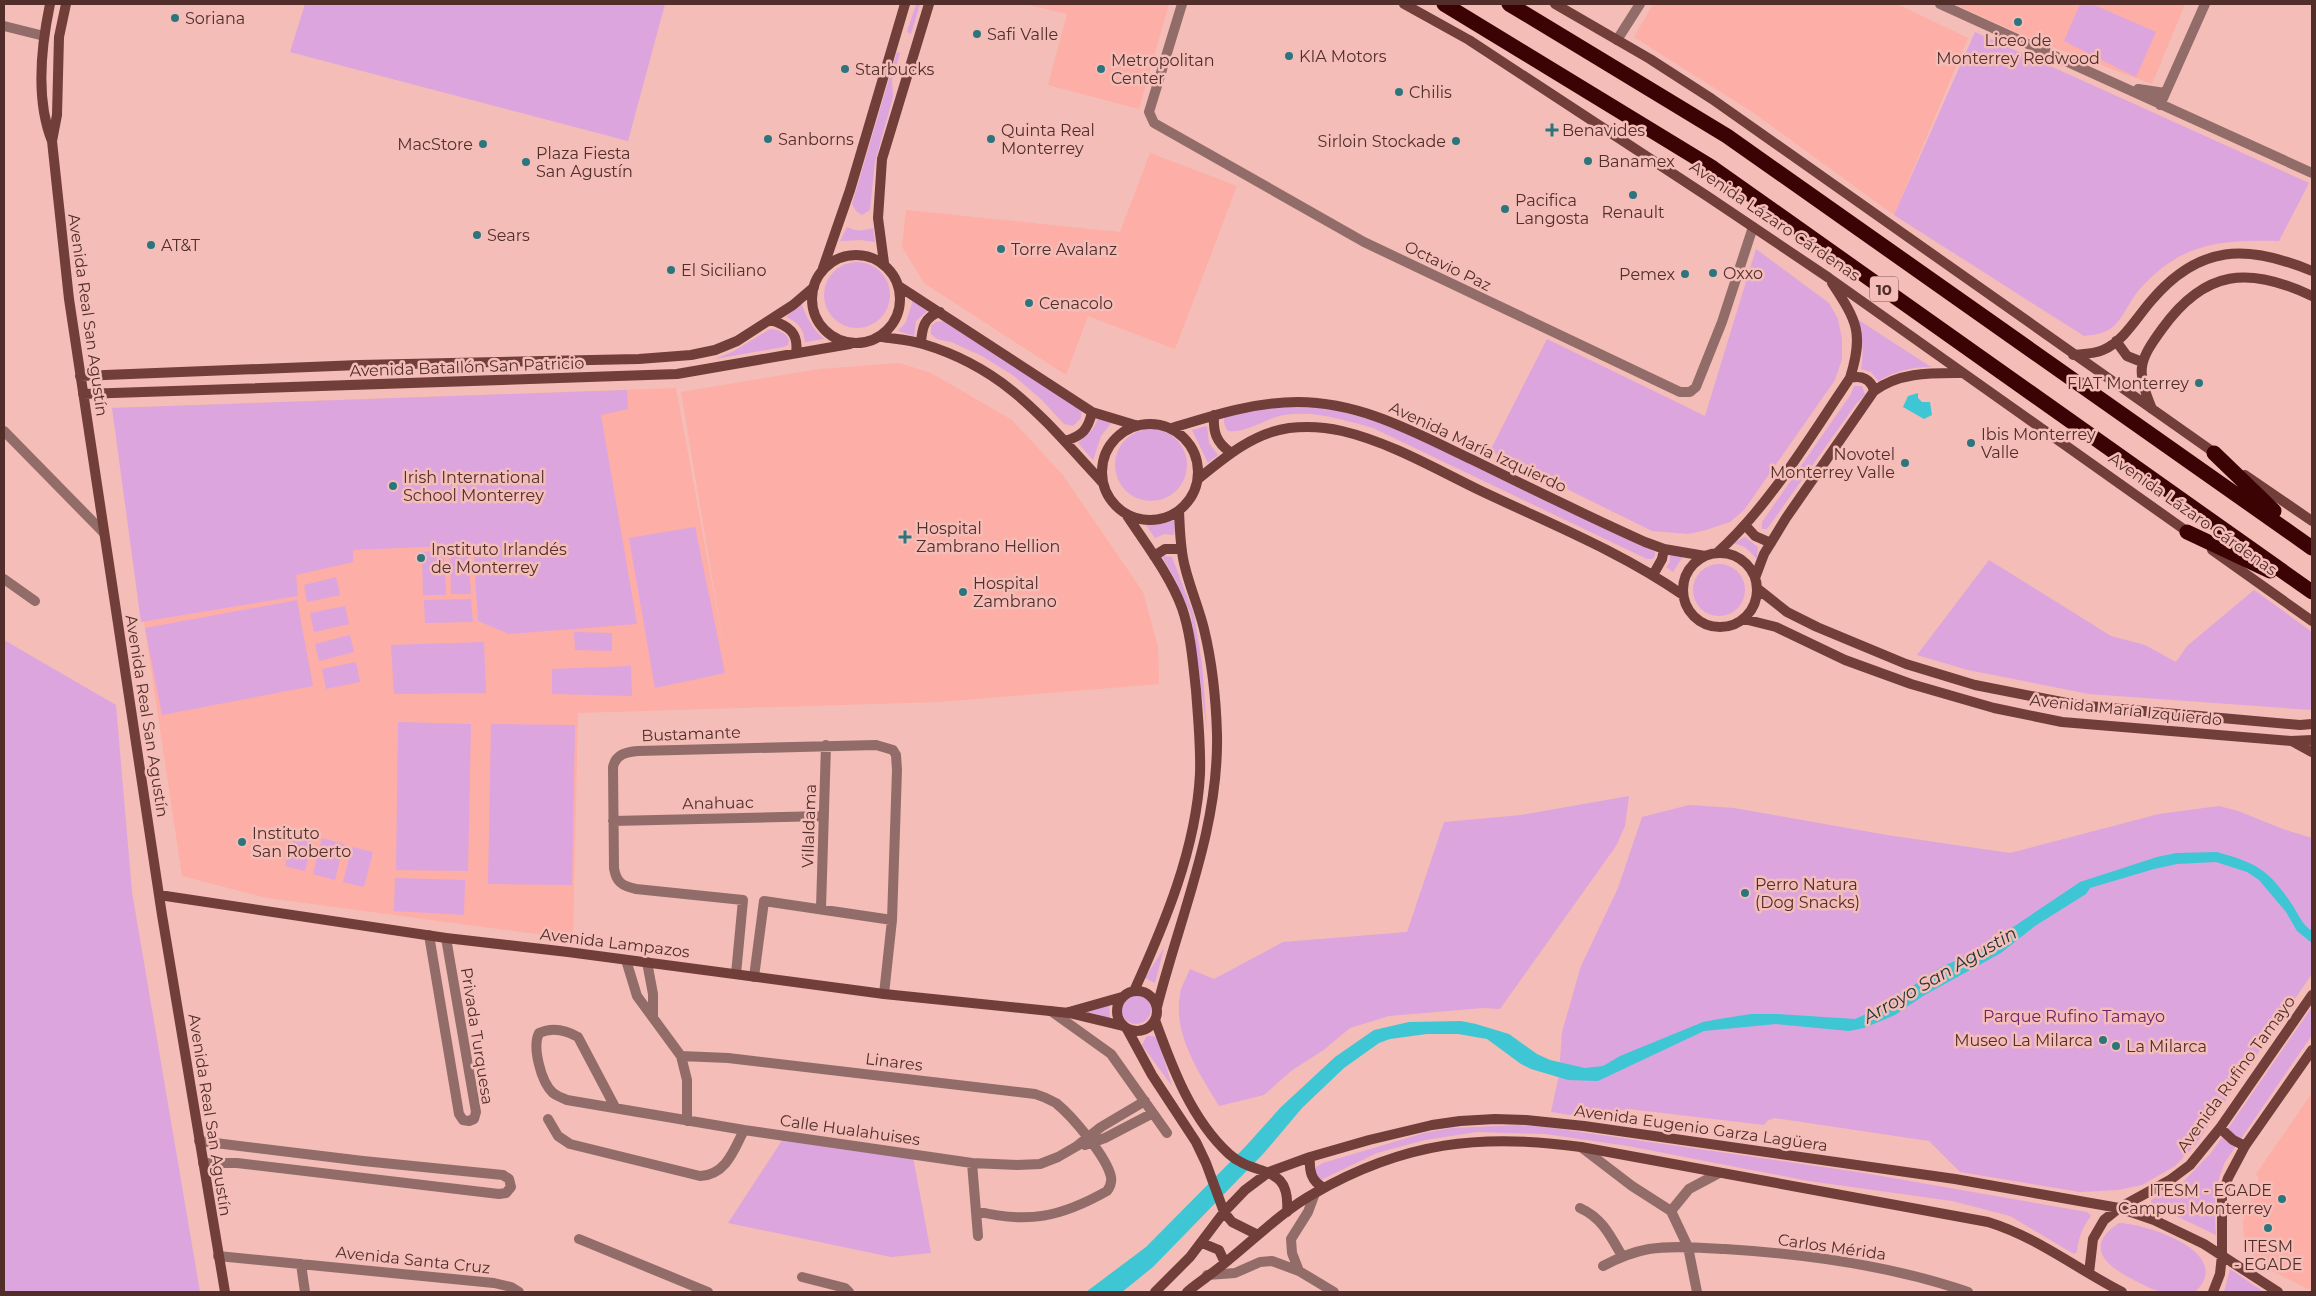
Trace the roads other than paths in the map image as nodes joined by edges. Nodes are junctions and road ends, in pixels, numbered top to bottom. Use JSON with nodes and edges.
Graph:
{"nodes":[{"id":1,"x":50,"y":4,"type":"edge"},
{"id":2,"x":66,"y":4,"type":"edge"},
{"id":3,"x":905,"y":4,"type":"edge"},
{"id":4,"x":929,"y":4,"type":"edge"},
{"id":5,"x":1182,"y":4,"type":"edge"},
{"id":6,"x":1404,"y":4,"type":"edge"},
{"id":7,"x":1444,"y":4,"type":"edge"},
{"id":8,"x":1509,"y":4,"type":"edge"},
{"id":9,"x":1555,"y":4,"type":"edge"},
{"id":10,"x":1640,"y":4,"type":"edge"},
{"id":11,"x":1940,"y":4,"type":"edge"},
{"id":12,"x":2205,"y":4,"type":"edge"},
{"id":13,"x":4,"y":26,"type":"edge"},
{"id":14,"x":44,"y":36,"type":"junction"},
{"id":15,"x":1617,"y":40,"type":"junction"},
{"id":16,"x":2112,"y":83,"type":"junction"},
{"id":17,"x":2165,"y":93,"type":"junction"},
{"id":18,"x":2160,"y":104,"type":"junction"},
{"id":19,"x":52,"y":141,"type":"junction"},
{"id":20,"x":2312,"y":173,"type":"edge"},
{"id":21,"x":1753,"y":227,"type":"junction"},
{"id":22,"x":884,"y":263,"type":"junction"},
{"id":23,"x":823,"y":268,"type":"junction"},
{"id":24,"x":2312,"y":271,"type":"edge"},
{"id":25,"x":1828,"y":278,"type":"junction"},
{"id":26,"x":814,"y":287,"type":"junction"},
{"id":27,"x":900,"y":288,"type":"junction"},
{"id":28,"x":2312,"y":296,"type":"edge"},
{"id":29,"x":940,"y":312,"type":"junction"},
{"id":30,"x":771,"y":320,"type":"junction"},
{"id":31,"x":882,"y":337,"type":"junction"},
{"id":32,"x":2116,"y":341,"type":"junction"},
{"id":33,"x":921,"y":343,"type":"junction"},
{"id":34,"x":850,"y":344,"type":"junction"},
{"id":35,"x":796,"y":353,"type":"junction"},
{"id":36,"x":2073,"y":355,"type":"junction"},
{"id":37,"x":2142,"y":362,"type":"junction"},
{"id":38,"x":1961,"y":374,"type":"junction"},
{"id":39,"x":80,"y":376,"type":"junction"},
{"id":40,"x":1850,"y":378,"type":"junction"},
{"id":41,"x":1874,"y":391,"type":"junction"},
{"id":42,"x":83,"y":394,"type":"junction"},
{"id":43,"x":2153,"y":410,"type":"junction"},
{"id":44,"x":1092,"y":412,"type":"junction"},
{"id":45,"x":1214,"y":416,"type":"junction"},
{"id":46,"x":1135,"y":425,"type":"junction"},
{"id":47,"x":1172,"y":428,"type":"junction"},
{"id":48,"x":4,"y":431,"type":"edge"},
{"id":49,"x":1065,"y":441,"type":"junction"},
{"id":50,"x":1230,"y":452,"type":"junction"},
{"id":51,"x":2214,"y":453,"type":"junction"},
{"id":52,"x":1198,"y":479,"type":"junction"},
{"id":53,"x":1102,"y":482,"type":"junction"},
{"id":54,"x":1179,"y":511,"type":"junction"},
{"id":55,"x":1126,"y":514,"type":"junction"},
{"id":56,"x":2312,"y":521,"type":"edge"},
{"id":57,"x":1746,"y":526,"type":"junction"},
{"id":58,"x":2187,"y":532,"type":"junction"},
{"id":59,"x":104,"y":534,"type":"junction"},
{"id":60,"x":1771,"y":542,"type":"junction"},
{"id":61,"x":2312,"y":547,"type":"edge"},
{"id":62,"x":1181,"y":549,"type":"junction"},
{"id":63,"x":1664,"y":549,"type":"junction"},
{"id":64,"x":1717,"y":553,"type":"junction"},
{"id":65,"x":1154,"y":556,"type":"junction"},
{"id":66,"x":1705,"y":556,"type":"junction"},
{"id":67,"x":1653,"y":574,"type":"junction"},
{"id":68,"x":1755,"y":578,"type":"junction"},
{"id":69,"x":4,"y":579,"type":"edge"},
{"id":70,"x":1758,"y":589,"type":"junction"},
{"id":71,"x":2309,"y":590,"type":"edge"},
{"id":72,"x":1683,"y":595,"type":"junction"},
{"id":73,"x":35,"y":601,"type":"dead end"},
{"id":74,"x":1744,"y":619,"type":"junction"},
{"id":75,"x":2312,"y":621,"type":"edge"},
{"id":76,"x":2246,"y":720,"type":"junction"},
{"id":77,"x":2312,"y":724,"type":"edge"},
{"id":78,"x":2247,"y":737,"type":"junction"},
{"id":79,"x":2312,"y":740,"type":"edge"},
{"id":80,"x":2291,"y":741,"type":"junction"},
{"id":81,"x":826,"y":745,"type":"junction"},
{"id":82,"x":2312,"y":752,"type":"edge"},
{"id":83,"x":824,"y":816,"type":"junction"},
{"id":84,"x":614,"y":821,"type":"junction"},
{"id":85,"x":159,"y":895,"type":"junction"},
{"id":86,"x":821,"y":908,"type":"junction"},
{"id":87,"x":892,"y":920,"type":"junction"},
{"id":88,"x":429,"y":935,"type":"junction"},
{"id":89,"x":446,"y":938,"type":"junction"},
{"id":90,"x":626,"y":960,"type":"junction"},
{"id":91,"x":647,"y":962,"type":"junction"},
{"id":92,"x":736,"y":974,"type":"junction"},
{"id":93,"x":754,"y":977,"type":"junction"},
{"id":94,"x":1134,"y":991,"type":"junction"},
{"id":95,"x":884,"y":994,"type":"junction"},
{"id":96,"x":2312,"y":995,"type":"edge"},
{"id":97,"x":1122,"y":997,"type":"junction"},
{"id":98,"x":1157,"y":1007,"type":"junction"},
{"id":99,"x":1052,"y":1011,"type":"junction"},
{"id":100,"x":1068,"y":1013,"type":"junction"},
{"id":101,"x":654,"y":1017,"type":"junction"},
{"id":102,"x":1156,"y":1020,"type":"junction"},
{"id":103,"x":1125,"y":1028,"type":"junction"},
{"id":104,"x":462,"y":1036,"type":"junction"},
{"id":105,"x":446,"y":1038,"type":"junction"},
{"id":106,"x":2312,"y":1050,"type":"edge"},
{"id":107,"x":680,"y":1056,"type":"junction"},
{"id":108,"x":1145,"y":1101,"type":"junction"},
{"id":109,"x":615,"y":1107,"type":"junction"},
{"id":110,"x":1154,"y":1113,"type":"junction"},
{"id":111,"x":548,"y":1119,"type":"dead end"},
{"id":112,"x":687,"y":1121,"type":"junction"},
{"id":113,"x":2220,"y":1128,"type":"junction"},
{"id":114,"x":744,"y":1130,"type":"junction"},
{"id":115,"x":1168,"y":1132,"type":"dead end"},
{"id":116,"x":1090,"y":1140,"type":"junction"},
{"id":117,"x":199,"y":1141,"type":"junction"},
{"id":118,"x":2245,"y":1146,"type":"junction"},
{"id":119,"x":1581,"y":1147,"type":"junction"},
{"id":120,"x":1310,"y":1157,"type":"junction"},
{"id":121,"x":363,"y":1162,"type":"junction"},
{"id":122,"x":972,"y":1163,"type":"junction"},
{"id":123,"x":202,"y":1164,"type":"junction"},
{"id":124,"x":1269,"y":1172,"type":"junction"},
{"id":125,"x":1720,"y":1173,"type":"junction"},
{"id":126,"x":362,"y":1177,"type":"junction"},
{"id":127,"x":1320,"y":1191,"type":"junction"},
{"id":128,"x":1580,"y":1208,"type":"dead end"},
{"id":129,"x":2119,"y":1208,"type":"junction"},
{"id":130,"x":976,"y":1211,"type":"junction"},
{"id":131,"x":1671,"y":1211,"type":"junction"},
{"id":132,"x":1224,"y":1212,"type":"junction"},
{"id":133,"x":1287,"y":1212,"type":"junction"},
{"id":134,"x":1258,"y":1235,"type":"junction"},
{"id":135,"x":978,"y":1236,"type":"dead end"},
{"id":136,"x":579,"y":1240,"type":"dead end"},
{"id":137,"x":1202,"y":1243,"type":"junction"},
{"id":138,"x":1688,"y":1247,"type":"junction"},
{"id":139,"x":2222,"y":1255,"type":"junction"},
{"id":140,"x":218,"y":1256,"type":"junction"},
{"id":141,"x":1622,"y":1256,"type":"junction"},
{"id":142,"x":1225,"y":1263,"type":"junction"},
{"id":143,"x":301,"y":1264,"type":"junction"},
{"id":144,"x":1603,"y":1266,"type":"dead end"},
{"id":145,"x":1299,"y":1271,"type":"junction"},
{"id":146,"x":2089,"y":1273,"type":"junction"},
{"id":147,"x":1207,"y":1276,"type":"junction"},
{"id":148,"x":802,"y":1277,"type":"dead end"},
{"id":149,"x":823,"y":1288,"type":"edge"},
{"id":150,"x":225,"y":1292,"type":"edge"},
{"id":151,"x":305,"y":1292,"type":"edge"},
{"id":152,"x":519,"y":1292,"type":"edge"},
{"id":153,"x":708,"y":1292,"type":"edge"},
{"id":154,"x":849,"y":1292,"type":"edge"},
{"id":155,"x":1155,"y":1292,"type":"edge"},
{"id":156,"x":1187,"y":1292,"type":"edge"},
{"id":157,"x":1334,"y":1292,"type":"edge"},
{"id":158,"x":1697,"y":1292,"type":"edge"},
{"id":159,"x":1968,"y":1292,"type":"edge"},
{"id":160,"x":2122,"y":1292,"type":"edge"},
{"id":161,"x":2213,"y":1292,"type":"edge"},
{"id":162,"x":2278,"y":1292,"type":"edge"}],
"edges":[{"from":1,"to":14,"type":"street","name":"Avenida Real San Agustín"},
{"from":2,"to":19,"type":"street","name":"Avenida Real San Agustín"},
{"from":3,"to":23,"type":"street"},
{"from":4,"to":22,"type":"street"},
{"from":5,"to":21,"type":"street","name":"Octavio Paz"},
{"from":6,"to":21,"type":"street","name":"Avenida Lázaro Cárdenas"},
{"from":7,"to":71,"type":"highway","name":"Avenida Lázaro Cárdenas","number":"10"},
{"from":8,"to":61,"type":"highway","number":"10"},
{"from":9,"to":15,"type":"street"},
{"from":10,"to":15,"type":"street"},
{"from":11,"to":16,"type":"street"},
{"from":12,"to":17,"type":"street"},
{"from":13,"to":14,"type":"street"},
{"from":14,"to":19,"type":"street","name":"Avenida Real San Agustín"},
{"from":15,"to":36,"type":"street"},
{"from":16,"to":17,"type":"street"},
{"from":16,"to":18,"type":"street"},
{"from":17,"to":18,"type":"street"},
{"from":18,"to":20,"type":"street"},
{"from":19,"to":39,"type":"street","name":"Avenida Real San Agustín"},
{"from":21,"to":25,"type":"street","name":"Avenida Lázaro Cárdenas"},
{"from":22,"to":23,"type":"street"},
{"from":22,"to":27,"type":"street"},
{"from":23,"to":26,"type":"street"},
{"from":24,"to":32,"type":"street"},
{"from":25,"to":38,"type":"street","name":"Avenida Lázaro Cárdenas"},
{"from":25,"to":40,"type":"street"},
{"from":26,"to":30,"type":"street","name":"Avenida Batallón San Patricio"},
{"from":26,"to":34,"type":"street"},
{"from":27,"to":29,"type":"street"},
{"from":27,"to":31,"type":"street"},
{"from":28,"to":37,"type":"street"},
{"from":29,"to":33,"type":"street"},
{"from":29,"to":44,"type":"street"},
{"from":30,"to":35,"type":"street"},
{"from":30,"to":39,"type":"street","name":"Avenida Batallón San Patricio"},
{"from":31,"to":33,"type":"street"},
{"from":31,"to":34,"type":"street"},
{"from":32,"to":36,"type":"street"},
{"from":32,"to":37,"type":"street"},
{"from":33,"to":49,"type":"street"},
{"from":34,"to":35,"type":"street","name":"Avenida Batallón San Patricio"},
{"from":35,"to":42,"type":"street","name":"Avenida Batallón San Patricio"},
{"from":36,"to":43,"type":"street"},
{"from":37,"to":43,"type":"street"},
{"from":38,"to":41,"type":"street"},
{"from":38,"to":58,"type":"street","name":"Avenida Lázaro Cárdenas"},
{"from":39,"to":42,"type":"street","name":"Avenida Real San Agustín"},
{"from":40,"to":41,"type":"street"},
{"from":40,"to":57,"type":"street"},
{"from":41,"to":60,"type":"street"},
{"from":42,"to":59,"type":"street","name":"Avenida Real San Agustín"},
{"from":43,"to":51,"type":"street"},
{"from":44,"to":46,"type":"street"},
{"from":44,"to":49,"type":"street"},
{"from":45,"to":47,"type":"street","name":"Avenida María Izquierdo"},
{"from":45,"to":50,"type":"street"},
{"from":45,"to":63,"type":"street","name":"Avenida María Izquierdo"},
{"from":46,"to":47,"type":"street"},
{"from":46,"to":53,"type":"street"},
{"from":47,"to":52,"type":"street"},
{"from":48,"to":59,"type":"street"},
{"from":49,"to":53,"type":"street"},
{"from":50,"to":52,"type":"street"},
{"from":50,"to":67,"type":"street"},
{"from":51,"to":56,"type":"street"},
{"from":51,"to":61,"type":"highway"},
{"from":52,"to":54,"type":"street"},
{"from":53,"to":55,"type":"street"},
{"from":54,"to":55,"type":"street"},
{"from":54,"to":62,"type":"street"},
{"from":55,"to":65,"type":"street"},
{"from":57,"to":60,"type":"street"},
{"from":57,"to":64,"type":"street"},
{"from":58,"to":71,"type":"highway"},
{"from":58,"to":75,"type":"street","name":"Avenida Lázaro Cárdenas"},
{"from":59,"to":85,"type":"street","name":"Avenida Real San Agustín"},
{"from":60,"to":68,"type":"street"},
{"from":62,"to":65,"type":"street"},
{"from":62,"to":98,"type":"street"},
{"from":63,"to":66,"type":"street","name":"Avenida María Izquierdo"},
{"from":63,"to":67,"type":"street"},
{"from":64,"to":66,"type":"street"},
{"from":64,"to":68,"type":"street"},
{"from":65,"to":94,"type":"street"},
{"from":66,"to":72,"type":"street"},
{"from":67,"to":72,"type":"street"},
{"from":68,"to":70,"type":"street"},
{"from":69,"to":73,"type":"street"},
{"from":70,"to":74,"type":"street"},
{"from":70,"to":76,"type":"street","name":"Avenida María Izquierdo"},
{"from":72,"to":74,"type":"street"},
{"from":74,"to":78,"type":"street","name":"Avenida María Izquierdo"},
{"from":76,"to":77,"type":"street","name":"Avenida María Izquierdo"},
{"from":76,"to":78,"type":"street"},
{"from":78,"to":80,"type":"street","name":"Avenida María Izquierdo"},
{"from":79,"to":80,"type":"street","name":"Avenida María Izquierdo"},
{"from":80,"to":82,"type":"street"},
{"from":81,"to":83,"type":"street","name":"Villaldama"},
{"from":81,"to":84,"type":"street","name":"Bustamante"},
{"from":81,"to":87,"type":"street","name":"Bustamante"},
{"from":83,"to":84,"type":"street","name":"Anahuac"},
{"from":83,"to":86,"type":"street","name":"Villaldama"},
{"from":84,"to":92,"type":"street","name":"Bustamante"},
{"from":85,"to":88,"type":"street","name":"Avenida Lampazos"},
{"from":85,"to":117,"type":"street","name":"Avenida Real San Agustín"},
{"from":86,"to":87,"type":"street"},
{"from":86,"to":93,"type":"street"},
{"from":87,"to":95,"type":"street","name":"Bustamante"},
{"from":88,"to":89,"type":"street","name":"Avenida Lampazos"},
{"from":88,"to":105,"type":"street","name":"Privada Turquesa"},
{"from":89,"to":90,"type":"street","name":"Avenida Lampazos"},
{"from":89,"to":104,"type":"street","name":"Privada Turquesa"},
{"from":90,"to":91,"type":"street","name":"Avenida Lampazos"},
{"from":90,"to":101,"type":"street"},
{"from":91,"to":92,"type":"street","name":"Avenida Lampazos"},
{"from":91,"to":101,"type":"street"},
{"from":92,"to":93,"type":"street","name":"Avenida Lampazos"},
{"from":93,"to":95,"type":"street","name":"Avenida Lampazos"},
{"from":94,"to":97,"type":"street"},
{"from":94,"to":98,"type":"street"},
{"from":95,"to":99,"type":"street","name":"Avenida Lampazos"},
{"from":96,"to":113,"type":"street","name":"Avenida Rufino Tamayo"},
{"from":97,"to":100,"type":"street","name":"Avenida Lampazos"},
{"from":97,"to":103,"type":"street"},
{"from":98,"to":102,"type":"street"},
{"from":99,"to":100,"type":"street","name":"Avenida Lampazos"},
{"from":99,"to":108,"type":"street"},
{"from":100,"to":103,"type":"street","name":"Avenida Lampazos"},
{"from":101,"to":107,"type":"street"},
{"from":102,"to":103,"type":"street"},
{"from":102,"to":124,"type":"street"},
{"from":103,"to":132,"type":"street"},
{"from":104,"to":105,"type":"street"},
{"from":104,"to":105,"type":"street","name":"Privada Turquesa"},
{"from":106,"to":118,"type":"street"},
{"from":107,"to":112,"type":"street"},
{"from":107,"to":116,"type":"street","name":"Linares"},
{"from":108,"to":110,"type":"street"},
{"from":108,"to":116,"type":"street","name":"Calle Hualahuises"},
{"from":109,"to":109,"type":"street","name":"Calle Hualahuises"},
{"from":109,"to":112,"type":"street","name":"Calle Hualahuises"},
{"from":110,"to":115,"type":"street"},
{"from":110,"to":116,"type":"street","name":"Calle Hualahuises"},
{"from":111,"to":114,"type":"street"},
{"from":112,"to":114,"type":"street","name":"Calle Hualahuises"},
{"from":113,"to":118,"type":"street"},
{"from":113,"to":129,"type":"street","name":"Avenida Rufino Tamayo"},
{"from":114,"to":122,"type":"street","name":"Calle Hualahuises"},
{"from":116,"to":122,"type":"street","name":"Calle Hualahuises"},
{"from":116,"to":130,"type":"street","name":"Linares"},
{"from":117,"to":121,"type":"street"},
{"from":117,"to":123,"type":"street","name":"Avenida Real San Agustín"},
{"from":118,"to":139,"type":"street"},
{"from":119,"to":125,"type":"street"},
{"from":119,"to":127,"type":"street"},
{"from":119,"to":131,"type":"street"},
{"from":120,"to":124,"type":"street","name":"Avenida Eugenio Garza Lagüera"},
{"from":120,"to":127,"type":"street"},
{"from":120,"to":129,"type":"street","name":"Avenida Eugenio Garza Lagüera"},
{"from":121,"to":126,"type":"street"},
{"from":121,"to":126,"type":"street"},
{"from":122,"to":130,"type":"street"},
{"from":123,"to":126,"type":"street"},
{"from":123,"to":140,"type":"street","name":"Avenida Real San Agustín"},
{"from":124,"to":132,"type":"street","name":"Avenida Eugenio Garza Lagüera"},
{"from":124,"to":133,"type":"street"},
{"from":125,"to":131,"type":"street"},
{"from":125,"to":146,"type":"street"},
{"from":127,"to":133,"type":"street"},
{"from":127,"to":145,"type":"street"},
{"from":128,"to":141,"type":"street"},
{"from":129,"to":139,"type":"street","name":"Avenida Eugenio Garza Lagüera"},
{"from":129,"to":146,"type":"street","name":"Avenida Rufino Tamayo"},
{"from":130,"to":135,"type":"street"},
{"from":131,"to":138,"type":"street"},
{"from":132,"to":134,"type":"street"},
{"from":132,"to":137,"type":"street","name":"Avenida Eugenio Garza Lagüera"},
{"from":133,"to":134,"type":"street"},
{"from":134,"to":142,"type":"street"},
{"from":136,"to":153,"type":"street"},
{"from":137,"to":142,"type":"street"},
{"from":137,"to":155,"type":"street","name":"Avenida Eugenio Garza Lagüera"},
{"from":138,"to":141,"type":"street","name":"Carlos Mérida"},
{"from":138,"to":158,"type":"street"},
{"from":138,"to":159,"type":"street","name":"Carlos Mérida"},
{"from":139,"to":161,"type":"street"},
{"from":139,"to":162,"type":"street","name":"Avenida Eugenio Garza Lagüera"},
{"from":140,"to":143,"type":"street","name":"Avenida Santa Cruz"},
{"from":140,"to":150,"type":"street","name":"Avenida Real San Agustín"},
{"from":141,"to":144,"type":"street","name":"Carlos Mérida"},
{"from":142,"to":147,"type":"street"},
{"from":143,"to":151,"type":"street"},
{"from":143,"to":152,"type":"street","name":"Avenida Santa Cruz"},
{"from":145,"to":147,"type":"street"},
{"from":145,"to":157,"type":"street"},
{"from":146,"to":160,"type":"street"},
{"from":147,"to":156,"type":"street"},
{"from":148,"to":149,"type":"street"},
{"from":149,"to":154,"type":"street"}]}
